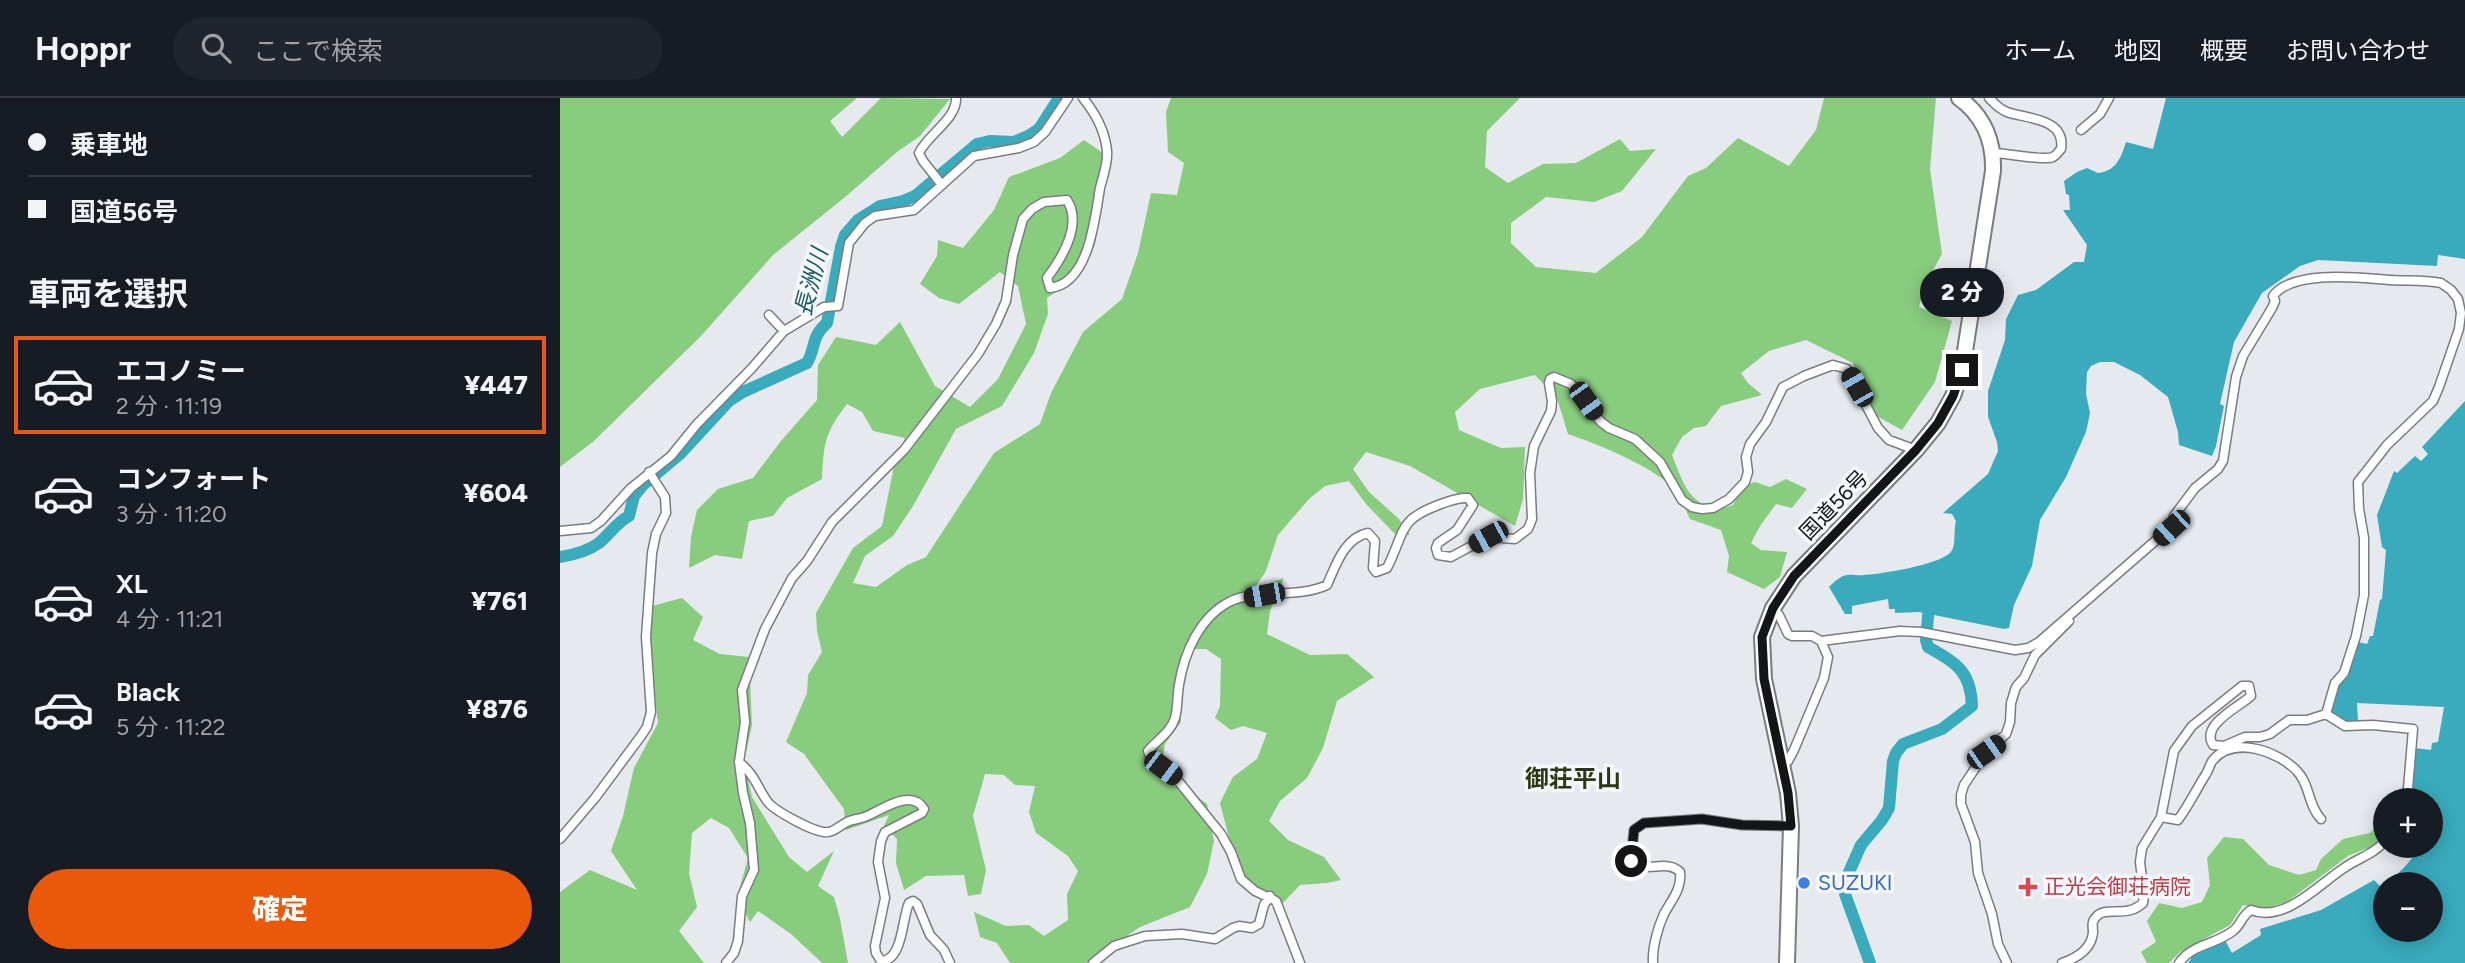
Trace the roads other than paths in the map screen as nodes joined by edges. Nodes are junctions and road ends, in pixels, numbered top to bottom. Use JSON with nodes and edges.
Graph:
{"nodes":[{"id":1,"x":957,"y":98,"type":"edge"},
{"id":2,"x":1068,"y":98,"type":"edge"},
{"id":3,"x":1083,"y":98,"type":"edge"},
{"id":4,"x":1959,"y":98,"type":"edge"},
{"id":5,"x":1989,"y":98,"type":"edge"},
{"id":6,"x":2109,"y":98,"type":"edge"},
{"id":7,"x":2081,"y":130,"type":"dead end"},
{"id":8,"x":1993,"y":153,"type":"junction"},
{"id":9,"x":942,"y":185,"type":"junction"},
{"id":10,"x":769,"y":315,"type":"dead end"},
{"id":11,"x":784,"y":331,"type":"junction"},
{"id":12,"x":1916,"y":450,"type":"junction"},
{"id":13,"x":649,"y":472,"type":"junction"},
{"id":14,"x":560,"y":531,"type":"edge"},
{"id":15,"x":1773,"y":608,"type":"junction"},
{"id":16,"x":2074,"y":613,"type":"junction"},
{"id":17,"x":1821,"y":641,"type":"junction"},
{"id":18,"x":2326,"y":714,"type":"junction"},
{"id":19,"x":739,"y":762,"type":"junction"},
{"id":20,"x":1783,"y":765,"type":"junction"},
{"id":21,"x":2408,"y":788,"type":"edge"},
{"id":22,"x":2161,"y":817,"type":"junction"},
{"id":23,"x":2320,"y":819,"type":"dead end"},
{"id":24,"x":1791,"y":826,"type":"junction"},
{"id":25,"x":560,"y":839,"type":"edge"},
{"id":26,"x":2373,"y":852,"type":"edge"},
{"id":27,"x":1270,"y":896,"type":"junction"},
{"id":28,"x":726,"y":963,"type":"edge"},
{"id":29,"x":950,"y":963,"type":"edge"},
{"id":30,"x":1093,"y":963,"type":"edge"},
{"id":31,"x":1300,"y":963,"type":"edge"},
{"id":32,"x":1653,"y":963,"type":"edge"},
{"id":33,"x":1787,"y":963,"type":"edge"},
{"id":34,"x":2007,"y":963,"type":"edge"},
{"id":35,"x":2063,"y":963,"type":"edge"},
{"id":36,"x":2179,"y":963,"type":"edge"}],
"edges":[{"from":1,"to":9,"type":"street"},
{"from":2,"to":9,"type":"street"},
{"from":3,"to":19,"type":"street"},
{"from":4,"to":8,"type":"highway","name":"国道56号"},
{"from":5,"to":8,"type":"street"},
{"from":6,"to":7,"type":"street"},
{"from":8,"to":12,"type":"highway","name":"国道56号"},
{"from":9,"to":11,"type":"street"},
{"from":10,"to":11,"type":"street"},
{"from":11,"to":13,"type":"street"},
{"from":12,"to":15,"type":"highway","name":"国道56号"},
{"from":12,"to":27,"type":"street"},
{"from":13,"to":14,"type":"street"},
{"from":13,"to":25,"type":"street"},
{"from":15,"to":17,"type":"street"},
{"from":15,"to":20,"type":"highway","name":"国道56号"},
{"from":16,"to":17,"type":"street"},
{"from":16,"to":18,"type":"street"},
{"from":16,"to":34,"type":"street"},
{"from":17,"to":20,"type":"street"},
{"from":18,"to":21,"type":"street"},
{"from":18,"to":22,"type":"street"},
{"from":19,"to":28,"type":"street"},
{"from":19,"to":29,"type":"street"},
{"from":20,"to":24,"type":"highway","name":"国道56号"},
{"from":22,"to":23,"type":"street"},
{"from":22,"to":35,"type":"street"},
{"from":24,"to":32,"type":"street"},
{"from":24,"to":33,"type":"highway","name":"国道56号"},
{"from":26,"to":36,"type":"street"},
{"from":27,"to":30,"type":"street"},
{"from":27,"to":31,"type":"street"}]}
